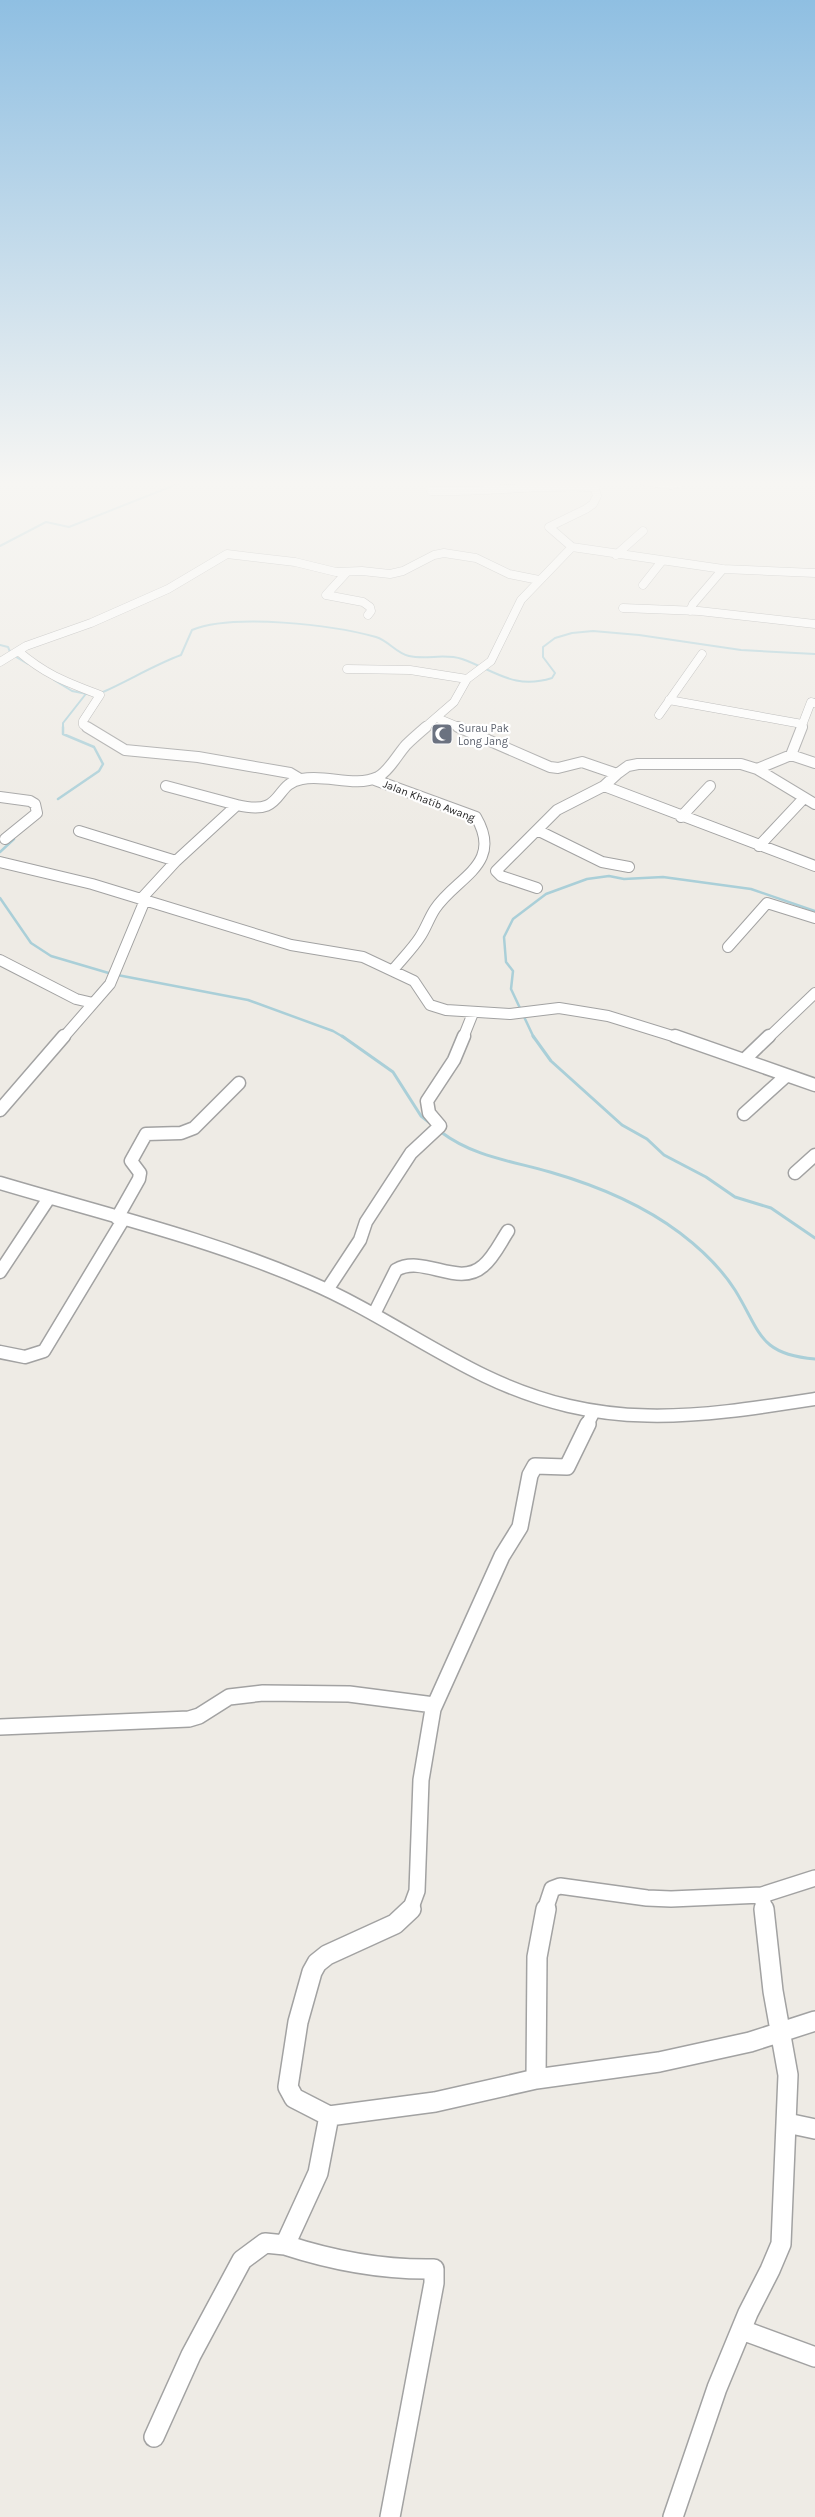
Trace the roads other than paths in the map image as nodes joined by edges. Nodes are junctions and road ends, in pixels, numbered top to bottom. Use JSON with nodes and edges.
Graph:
{"nodes":[{"id":1,"x":147,"y":598,"type":"edge"},
{"id":2,"x":344,"y":598,"type":"edge"},
{"id":3,"x":523,"y":598,"type":"edge"},
{"id":4,"x":698,"y":598,"type":"edge"},
{"id":5,"x":623,"y":608,"type":"dead end"},
{"id":6,"x":690,"y":611,"type":"junction"},
{"id":7,"x":368,"y":615,"type":"dead end"},
{"id":8,"x":815,"y":624,"type":"edge"},
{"id":9,"x":14,"y":654,"type":"junction"},
{"id":10,"x":702,"y":654,"type":"dead end"},
{"id":11,"x":0,"y":662,"type":"edge"},
{"id":12,"x":347,"y":669,"type":"dead end"},
{"id":13,"x":467,"y":679,"type":"junction"},
{"id":14,"x":669,"y":700,"type":"junction"},
{"id":15,"x":815,"y":703,"type":"edge"},
{"id":16,"x":659,"y":715,"type":"dead end"},
{"id":17,"x":437,"y":718,"type":"junction"},
{"id":18,"x":802,"y":724,"type":"junction"},
{"id":19,"x":791,"y":755,"type":"junction"},
{"id":20,"x":815,"y":763,"type":"edge"},
{"id":21,"x":757,"y":769,"type":"junction"},
{"id":22,"x":617,"y":774,"type":"junction"},
{"id":23,"x":300,"y":778,"type":"junction"},
{"id":24,"x":375,"y":780,"type":"junction"},
{"id":25,"x":166,"y":786,"type":"dead end"},
{"id":26,"x":604,"y":786,"type":"junction"},
{"id":27,"x":710,"y":786,"type":"dead end"},
{"id":28,"x":0,"y":797,"type":"edge"},
{"id":29,"x":804,"y":798,"type":"junction"},
{"id":30,"x":815,"y":804,"type":"edge"},
{"id":31,"x":237,"y":805,"type":"junction"},
{"id":32,"x":681,"y":817,"type":"junction"},
{"id":33,"x":537,"y":830,"type":"junction"},
{"id":34,"x":79,"y":831,"type":"dead end"},
{"id":35,"x":2,"y":840,"type":"edge"},
{"id":36,"x":759,"y":846,"type":"junction"},
{"id":37,"x":176,"y":861,"type":"junction"},
{"id":38,"x":0,"y":862,"type":"edge"},
{"id":39,"x":815,"y":866,"type":"edge"},
{"id":40,"x":629,"y":867,"type":"dead end"},
{"id":41,"x":537,"y":888,"type":"dead end"},
{"id":42,"x":143,"y":899,"type":"junction"},
{"id":43,"x":815,"y":918,"type":"edge"},
{"id":44,"x":728,"y":946,"type":"dead end"},
{"id":45,"x":0,"y":960,"type":"edge"},
{"id":46,"x":393,"y":970,"type":"junction"},
{"id":47,"x":815,"y":993,"type":"edge"},
{"id":48,"x":93,"y":1003,"type":"junction"},
{"id":49,"x":473,"y":1013,"type":"junction"},
{"id":50,"x":744,"y":1060,"type":"junction"},
{"id":51,"x":786,"y":1076,"type":"junction"},
{"id":52,"x":239,"y":1082,"type":"dead end"},
{"id":53,"x":815,"y":1085,"type":"edge"},
{"id":54,"x":0,"y":1110,"type":"edge"},
{"id":55,"x":744,"y":1114,"type":"dead end"},
{"id":56,"x":815,"y":1155,"type":"edge"},
{"id":57,"x":795,"y":1173,"type":"dead end"},
{"id":58,"x":0,"y":1183,"type":"edge"},
{"id":59,"x":49,"y":1198,"type":"junction"},
{"id":60,"x":120,"y":1219,"type":"junction"},
{"id":61,"x":508,"y":1231,"type":"dead end"},
{"id":62,"x":0,"y":1272,"type":"edge"},
{"id":63,"x":327,"y":1290,"type":"junction"},
{"id":64,"x":374,"y":1314,"type":"junction"},
{"id":65,"x":0,"y":1352,"type":"edge"},
{"id":66,"x":815,"y":1399,"type":"edge"},
{"id":67,"x":594,"y":1411,"type":"junction"},
{"id":68,"x":434,"y":1705,"type":"junction"},
{"id":69,"x":0,"y":1727,"type":"edge"},
{"id":70,"x":815,"y":1878,"type":"edge"},
{"id":71,"x":762,"y":1895,"type":"junction"},
{"id":72,"x":815,"y":2021,"type":"edge"},
{"id":73,"x":780,"y":2031,"type":"junction"},
{"id":74,"x":536,"y":2079,"type":"junction"},
{"id":75,"x":329,"y":2116,"type":"junction"},
{"id":76,"x":787,"y":2123,"type":"junction"},
{"id":77,"x":815,"y":2129,"type":"edge"},
{"id":78,"x":285,"y":2245,"type":"junction"},
{"id":79,"x":742,"y":2330,"type":"junction"},
{"id":80,"x":815,"y":2357,"type":"edge"},
{"id":81,"x":154,"y":2437,"type":"dead end"},
{"id":82,"x":390,"y":2517,"type":"edge"},
{"id":83,"x":673,"y":2517,"type":"edge"}],
"edges":[{"from":1,"to":9,"type":"street"},
{"from":2,"to":7,"type":"street"},
{"from":3,"to":13,"type":"street"},
{"from":4,"to":6,"type":"street"},
{"from":5,"to":6,"type":"street"},
{"from":6,"to":8,"type":"street"},
{"from":9,"to":11,"type":"street"},
{"from":9,"to":23,"type":"street"},
{"from":10,"to":14,"type":"street"},
{"from":12,"to":13,"type":"street"},
{"from":13,"to":17,"type":"street"},
{"from":14,"to":16,"type":"street"},
{"from":14,"to":18,"type":"street"},
{"from":15,"to":18,"type":"street"},
{"from":17,"to":22,"type":"street"},
{"from":17,"to":24,"type":"street"},
{"from":18,"to":19,"type":"street"},
{"from":19,"to":20,"type":"street"},
{"from":19,"to":21,"type":"street"},
{"from":21,"to":22,"type":"street"},
{"from":21,"to":29,"type":"street"},
{"from":22,"to":26,"type":"street"},
{"from":23,"to":24,"type":"street"},
{"from":23,"to":31,"type":"street"},
{"from":24,"to":46,"type":"street","name":"Jalan Khatib Awang"},
{"from":25,"to":31,"type":"street"},
{"from":26,"to":32,"type":"street"},
{"from":26,"to":33,"type":"street"},
{"from":27,"to":32,"type":"street"},
{"from":28,"to":35,"type":"street"},
{"from":29,"to":30,"type":"street"},
{"from":29,"to":36,"type":"street"},
{"from":31,"to":37,"type":"street"},
{"from":32,"to":36,"type":"street"},
{"from":33,"to":40,"type":"street"},
{"from":33,"to":41,"type":"street"},
{"from":34,"to":37,"type":"street"},
{"from":36,"to":39,"type":"street"},
{"from":37,"to":42,"type":"street"},
{"from":38,"to":42,"type":"street"},
{"from":42,"to":46,"type":"street"},
{"from":42,"to":48,"type":"street"},
{"from":43,"to":44,"type":"street"},
{"from":45,"to":48,"type":"street"},
{"from":46,"to":49,"type":"street"},
{"from":47,"to":50,"type":"street"},
{"from":48,"to":54,"type":"street"},
{"from":49,"to":50,"type":"street"},
{"from":49,"to":63,"type":"street"},
{"from":50,"to":51,"type":"street"},
{"from":51,"to":53,"type":"street"},
{"from":51,"to":55,"type":"street"},
{"from":52,"to":60,"type":"street"},
{"from":56,"to":57,"type":"street"},
{"from":58,"to":59,"type":"street"},
{"from":59,"to":60,"type":"street"},
{"from":59,"to":62,"type":"street"},
{"from":60,"to":63,"type":"street"},
{"from":60,"to":65,"type":"street"},
{"from":61,"to":64,"type":"street"},
{"from":63,"to":64,"type":"street"},
{"from":64,"to":67,"type":"street"},
{"from":66,"to":67,"type":"street"},
{"from":67,"to":68,"type":"street"},
{"from":68,"to":69,"type":"street"},
{"from":68,"to":75,"type":"street"},
{"from":70,"to":71,"type":"street"},
{"from":71,"to":73,"type":"street"},
{"from":71,"to":74,"type":"street"},
{"from":72,"to":73,"type":"street"},
{"from":73,"to":74,"type":"street"},
{"from":73,"to":76,"type":"street"},
{"from":74,"to":75,"type":"street"},
{"from":75,"to":78,"type":"street"},
{"from":76,"to":77,"type":"street"},
{"from":76,"to":79,"type":"street"},
{"from":78,"to":81,"type":"street"},
{"from":78,"to":82,"type":"street"},
{"from":79,"to":80,"type":"street"},
{"from":79,"to":83,"type":"street"}]}
